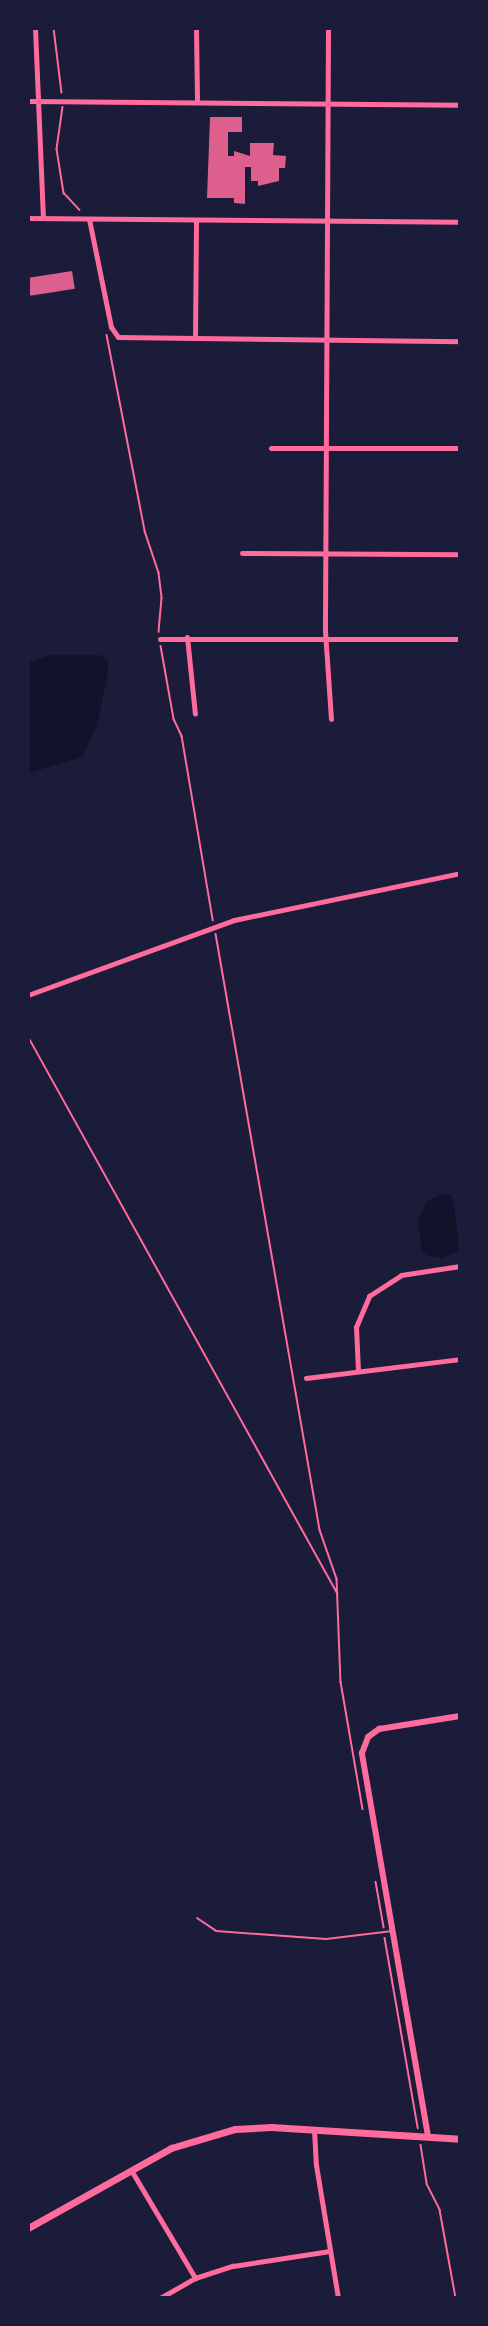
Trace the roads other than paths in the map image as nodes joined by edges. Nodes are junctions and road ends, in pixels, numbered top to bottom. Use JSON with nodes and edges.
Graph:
{"nodes":[{"id":1,"x":35,"y":28,"type":"edge"},
{"id":2,"x":196,"y":28,"type":"edge"},
{"id":3,"x":328,"y":28,"type":"edge"},
{"id":4,"x":28,"y":101,"type":"edge"},
{"id":5,"x":38,"y":102,"type":"junction"},
{"id":6,"x":197,"y":102,"type":"junction"},
{"id":7,"x":327,"y":103,"type":"junction"},
{"id":8,"x":459,"y":105,"type":"edge"},
{"id":9,"x":28,"y":218,"type":"edge"},
{"id":10,"x":43,"y":218,"type":"junction"},
{"id":11,"x":89,"y":219,"type":"junction"},
{"id":12,"x":196,"y":220,"type":"junction"},
{"id":13,"x":327,"y":221,"type":"junction"},
{"id":14,"x":459,"y":222,"type":"edge"},
{"id":15,"x":195,"y":338,"type":"junction"},
{"id":16,"x":326,"y":339,"type":"junction"},
{"id":17,"x":459,"y":341,"type":"edge"},
{"id":18,"x":326,"y":447,"type":"junction"},
{"id":19,"x":271,"y":448,"type":"dead end"},
{"id":20,"x":459,"y":448,"type":"edge"},
{"id":21,"x":242,"y":553,"type":"dead end"},
{"id":22,"x":326,"y":554,"type":"junction"},
{"id":23,"x":459,"y":554,"type":"edge"},
{"id":24,"x":187,"y":637,"type":"junction"},
{"id":25,"x":327,"y":638,"type":"junction"},
{"id":26,"x":160,"y":639,"type":"road end"},
{"id":27,"x":459,"y":639,"type":"edge"},
{"id":28,"x":195,"y":714,"type":"dead end"},
{"id":29,"x":331,"y":719,"type":"dead end"},
{"id":30,"x":459,"y":873,"type":"edge"},
{"id":31,"x":28,"y":995,"type":"edge"},
{"id":32,"x":459,"y":1266,"type":"edge"},
{"id":33,"x":459,"y":1359,"type":"edge"},
{"id":34,"x":358,"y":1371,"type":"junction"},
{"id":35,"x":306,"y":1378,"type":"dead end"},
{"id":36,"x":459,"y":1716,"type":"edge"},
{"id":37,"x":197,"y":1918,"type":"dead end"},
{"id":38,"x":393,"y":1931,"type":"junction"},
{"id":39,"x":314,"y":2129,"type":"junction"},
{"id":40,"x":428,"y":2136,"type":"junction"},
{"id":41,"x":459,"y":2139,"type":"edge"},
{"id":42,"x":131,"y":2170,"type":"junction"},
{"id":43,"x":28,"y":2228,"type":"edge"},
{"id":44,"x":330,"y":2251,"type":"junction"},
{"id":45,"x":195,"y":2278,"type":"junction"},
{"id":46,"x":160,"y":2298,"type":"edge"},
{"id":47,"x":338,"y":2298,"type":"edge"}],
"edges":[{"from":1,"to":5,"type":"street"},
{"from":2,"to":6,"type":"street"},
{"from":3,"to":7,"type":"street"},
{"from":4,"to":5,"type":"street"},
{"from":5,"to":6,"type":"street"},
{"from":5,"to":10,"type":"street"},
{"from":6,"to":7,"type":"street"},
{"from":7,"to":8,"type":"street"},
{"from":7,"to":13,"type":"street"},
{"from":9,"to":10,"type":"street"},
{"from":10,"to":11,"type":"street"},
{"from":11,"to":12,"type":"street"},
{"from":11,"to":15,"type":"street"},
{"from":12,"to":13,"type":"street"},
{"from":12,"to":15,"type":"street"},
{"from":13,"to":14,"type":"street"},
{"from":13,"to":16,"type":"street"},
{"from":15,"to":16,"type":"street"},
{"from":16,"to":17,"type":"street"},
{"from":16,"to":18,"type":"street"},
{"from":18,"to":19,"type":"street"},
{"from":18,"to":20,"type":"street"},
{"from":18,"to":22,"type":"street"},
{"from":21,"to":22,"type":"street"},
{"from":22,"to":23,"type":"street"},
{"from":22,"to":25,"type":"street"},
{"from":24,"to":25,"type":"street"},
{"from":24,"to":26,"type":"street"},
{"from":24,"to":28,"type":"street"},
{"from":25,"to":27,"type":"street"},
{"from":25,"to":29,"type":"street"},
{"from":30,"to":31,"type":"street"},
{"from":32,"to":34,"type":"street"},
{"from":33,"to":34,"type":"street"},
{"from":34,"to":35,"type":"street"},
{"from":36,"to":38,"type":"street"},
{"from":37,"to":38,"type":"lane"},
{"from":38,"to":40,"type":"street"},
{"from":39,"to":40,"type":"main road"},
{"from":39,"to":42,"type":"main road"},
{"from":39,"to":44,"type":"street"},
{"from":40,"to":41,"type":"main road"},
{"from":42,"to":43,"type":"main road"},
{"from":42,"to":45,"type":"street"},
{"from":44,"to":45,"type":"street"},
{"from":44,"to":47,"type":"street"},
{"from":45,"to":46,"type":"street"}]}
